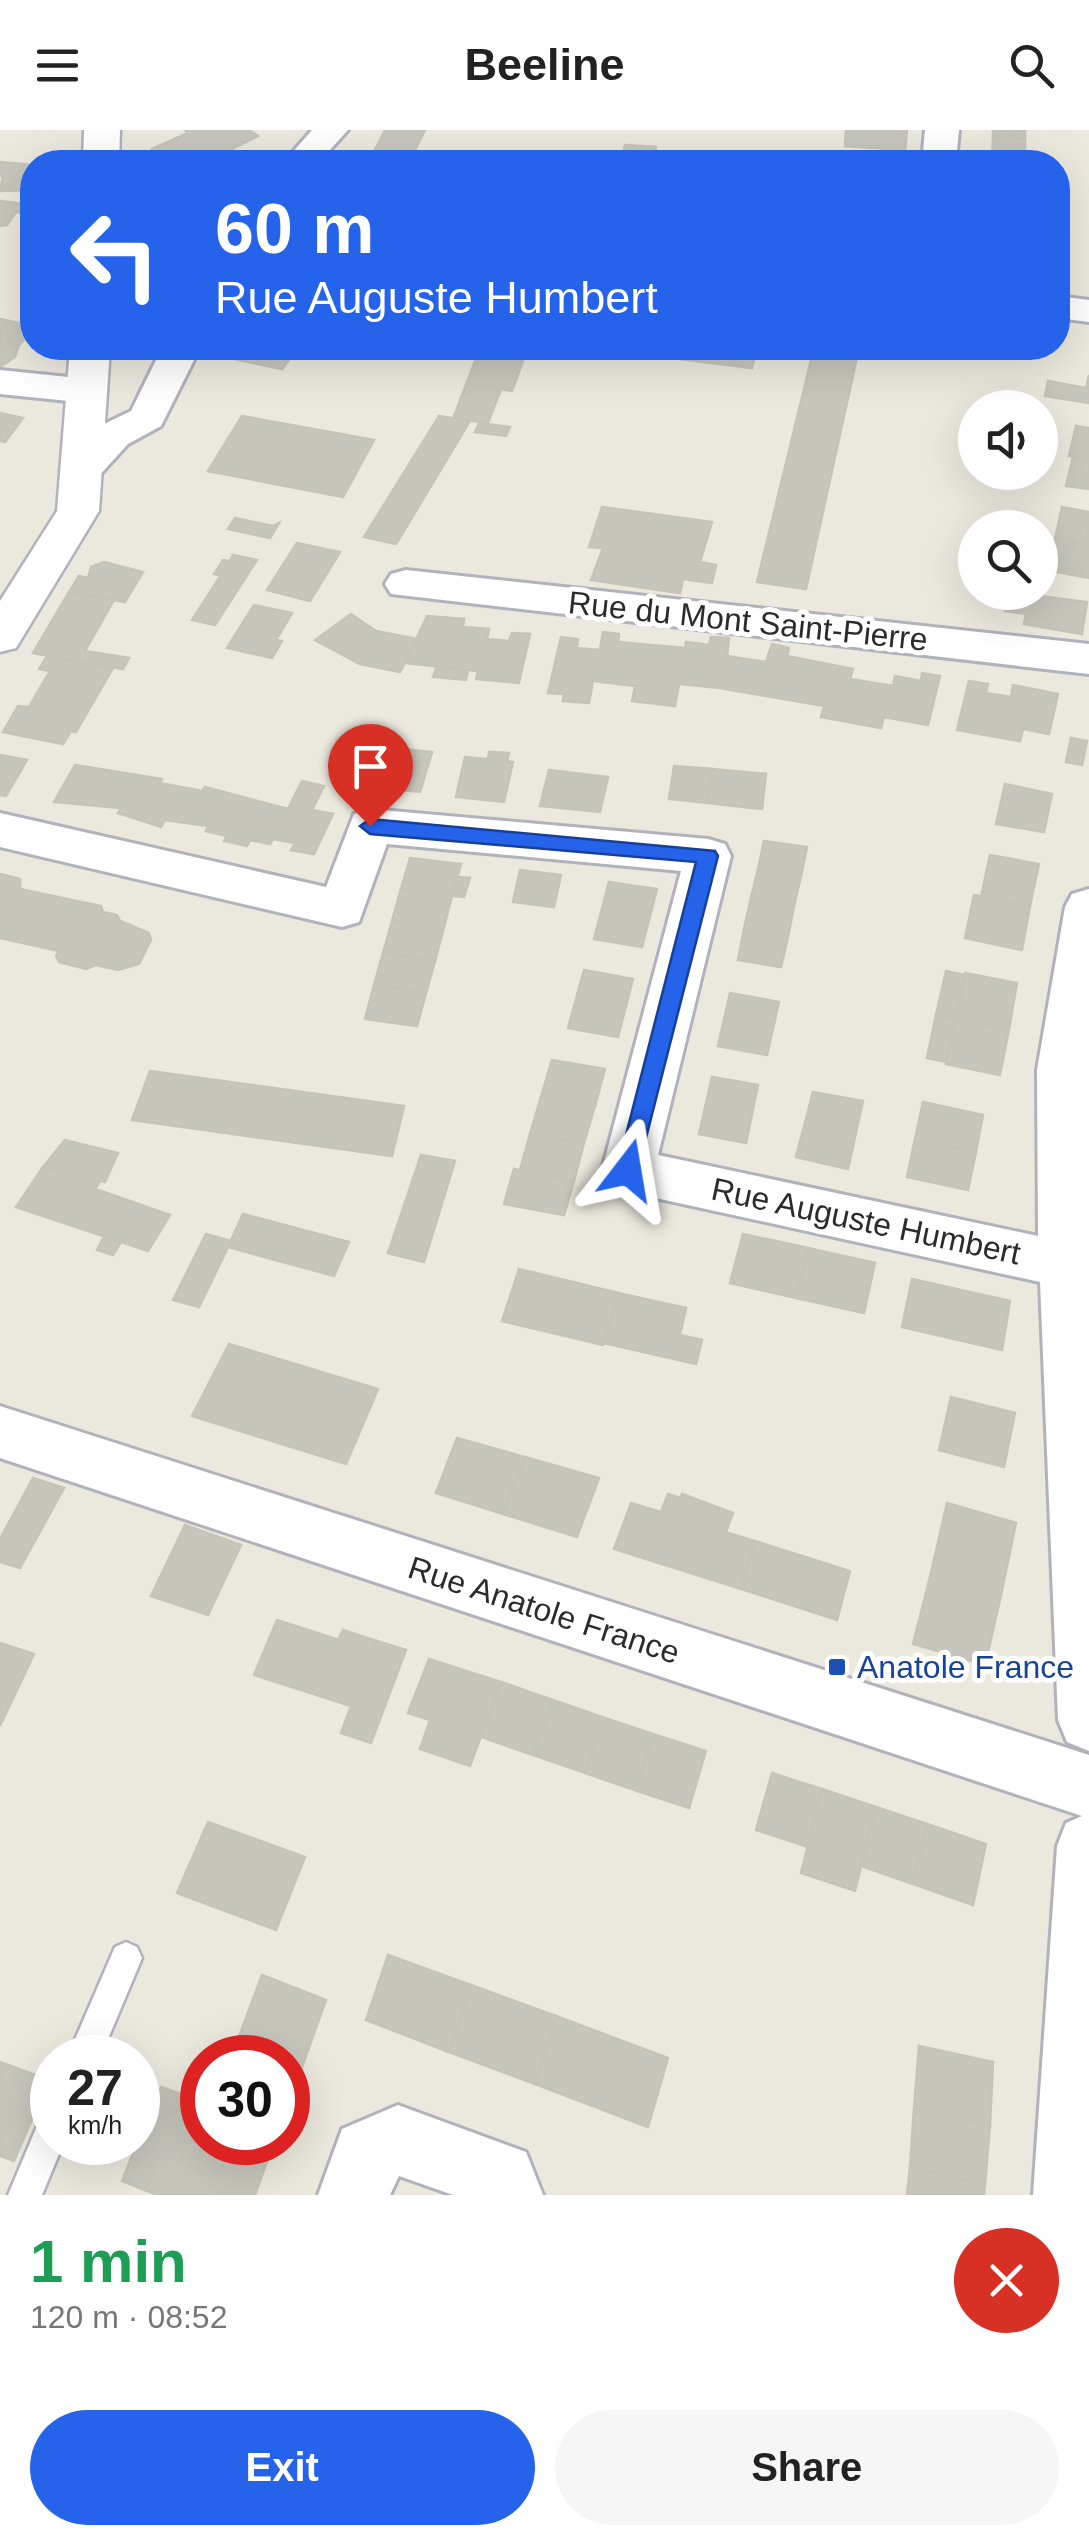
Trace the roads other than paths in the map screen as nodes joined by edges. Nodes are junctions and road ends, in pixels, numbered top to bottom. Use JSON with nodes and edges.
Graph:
{"nodes":[{"id":1,"x":331,"y":130,"type":"edge"},
{"id":2,"x":312,"y":150,"type":"edge"},
{"id":3,"x":89,"y":360,"type":"edge"},
{"id":4,"x":176,"y":360,"type":"edge"},
{"id":5,"x":0,"y":382,"type":"edge"},
{"id":6,"x":88,"y":390,"type":"junction"},
{"id":7,"x":84,"y":469,"type":"junction"},
{"id":8,"x":406,"y":584,"type":"dead end"},
{"id":9,"x":6,"y":618,"type":"edge"},
{"id":10,"x":1089,"y":659,"type":"edge"},
{"id":11,"x":0,"y":830,"type":"edge"},
{"id":12,"x":1089,"y":907,"type":"edge"},
{"id":13,"x":1066,"y":1265,"type":"junction"},
{"id":14,"x":0,"y":1432,"type":"edge"},
{"id":15,"x":1089,"y":1720,"type":"edge"},
{"id":16,"x":1089,"y":1787,"type":"edge"},
{"id":17,"x":1089,"y":1846,"type":"edge"},
{"id":18,"x":126,"y":1958,"type":"dead end"},
{"id":19,"x":94,"y":2035,"type":"edge"},
{"id":20,"x":37,"y":2165,"type":"edge"},
{"id":21,"x":25,"y":2195,"type":"edge"},
{"id":22,"x":354,"y":2195,"type":"edge"},
{"id":23,"x":506,"y":2195,"type":"edge"},
{"id":24,"x":1069,"y":2195,"type":"edge"}],
"edges":[{"from":1,"to":2,"type":"street"},
{"from":3,"to":6,"type":"street"},
{"from":4,"to":7,"type":"street"},
{"from":5,"to":6,"type":"street"},
{"from":6,"to":7,"type":"street"},
{"from":7,"to":9,"type":"street"},
{"from":8,"to":10,"type":"street","name":"Rue du Mont Saint-Pierre"},
{"from":11,"to":13,"type":"street","name":"Rue Auguste Humbert"},
{"from":12,"to":13,"type":"street"},
{"from":13,"to":15,"type":"street"},
{"from":14,"to":16,"type":"street","name":"Rue Anatole France"},
{"from":17,"to":24,"type":"street"},
{"from":18,"to":19,"type":"lane"},
{"from":20,"to":21,"type":"lane"},
{"from":22,"to":23,"type":"street"}]}
